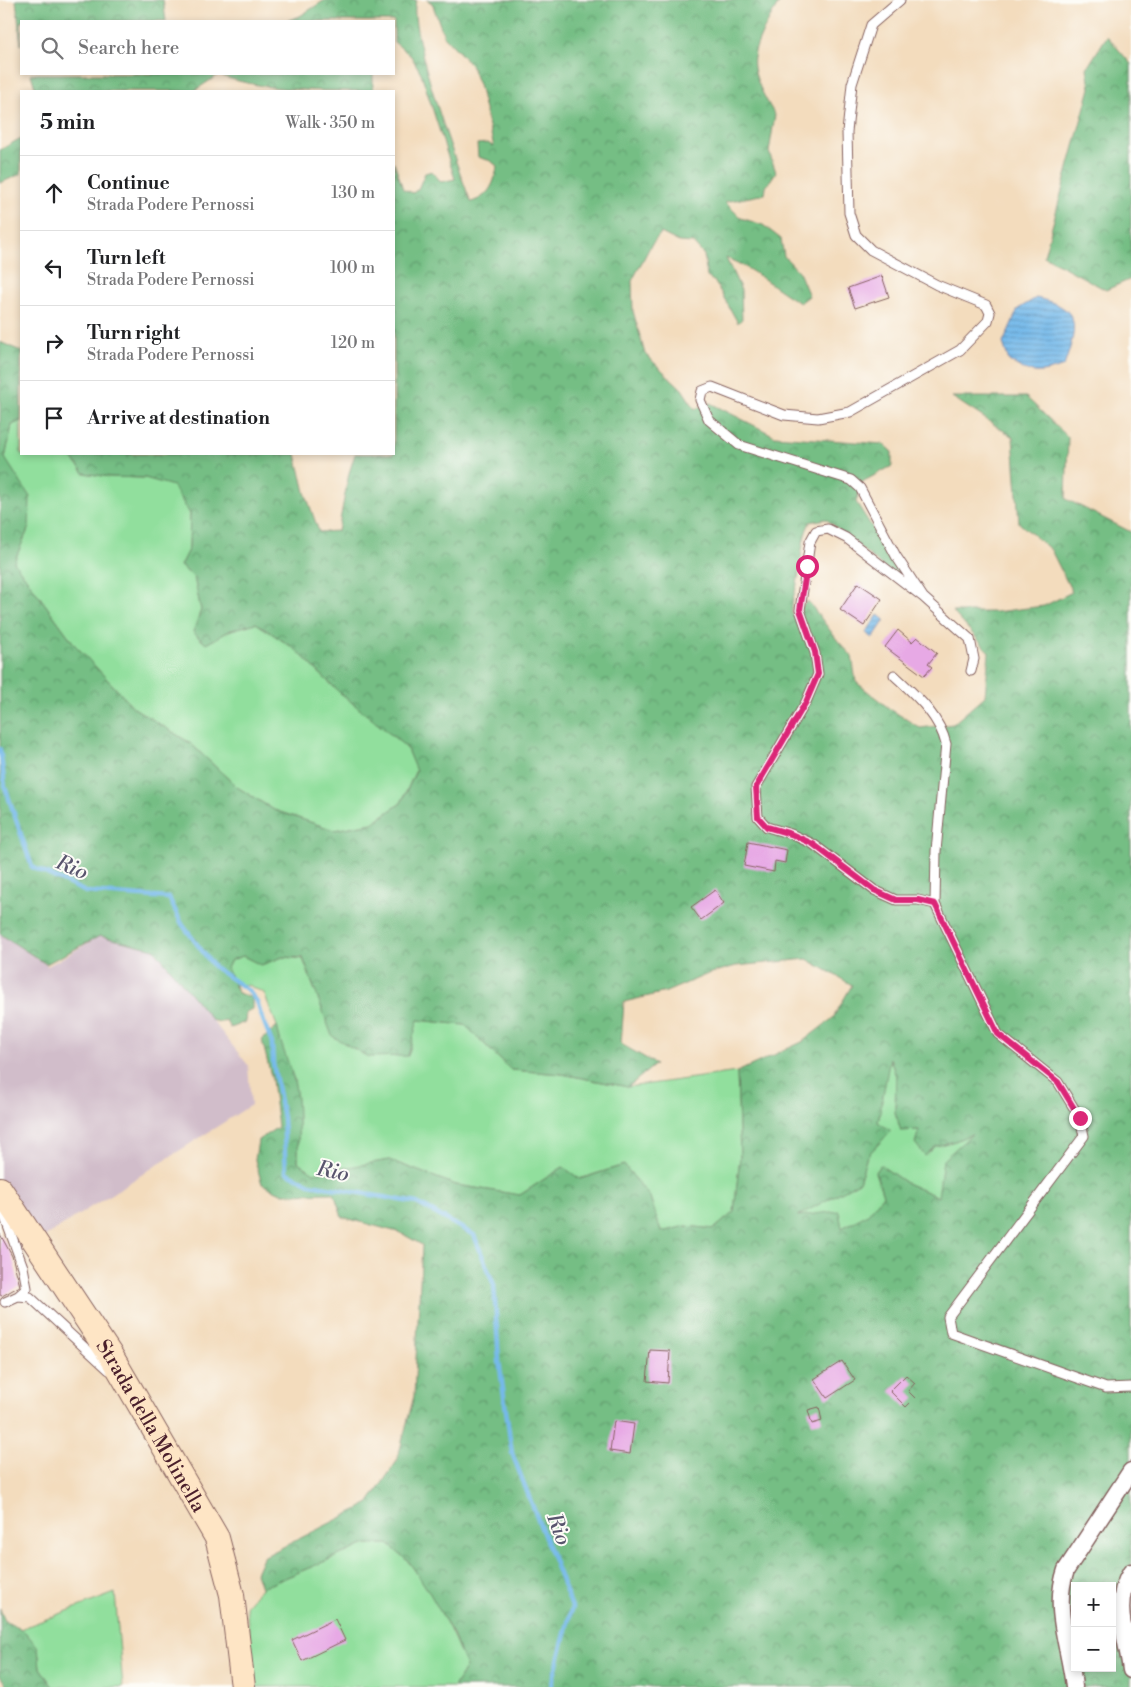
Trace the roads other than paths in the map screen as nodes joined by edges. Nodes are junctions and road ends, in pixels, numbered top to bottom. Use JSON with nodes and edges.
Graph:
{"nodes":[{"id":1,"x":900,"y":0,"type":"edge"},
{"id":2,"x":892,"y":261,"type":"junction"},
{"id":3,"x":890,"y":272,"type":"dead end"},
{"id":4,"x":922,"y":597,"type":"junction"},
{"id":5,"x":971,"y":671,"type":"dead end"},
{"id":6,"x":894,"y":675,"type":"dead end"},
{"id":7,"x":935,"y":904,"type":"junction"},
{"id":8,"x":0,"y":1189,"type":"edge"},
{"id":9,"x":0,"y":1204,"type":"edge"},
{"id":10,"x":18,"y":1296,"type":"junction"},
{"id":11,"x":5,"y":1302,"type":"dead end"},
{"id":12,"x":1131,"y":1387,"type":"edge"},
{"id":13,"x":131,"y":1390,"type":"junction"},
{"id":14,"x":1131,"y":1471,"type":"edge"},
{"id":15,"x":1131,"y":1572,"type":"edge"},
{"id":16,"x":1131,"y":1670,"type":"edge"},
{"id":17,"x":243,"y":1687,"type":"edge"},
{"id":18,"x":1074,"y":1687,"type":"edge"}],
"edges":[{"from":1,"to":2,"type":"lane"},
{"from":2,"to":3,"type":"lane"},
{"from":2,"to":4,"type":"lane"},
{"from":4,"to":5,"type":"lane"},
{"from":4,"to":7,"type":"lane"},
{"from":6,"to":7,"type":"lane"},
{"from":7,"to":12,"type":"lane"},
{"from":8,"to":13,"type":"main road","name":"Strada della Molinella"},
{"from":9,"to":10,"type":"lane"},
{"from":10,"to":11,"type":"lane"},
{"from":10,"to":13,"type":"lane"},
{"from":13,"to":17,"type":"main road","name":"Strada della Molinella"},
{"from":14,"to":18,"type":"street"},
{"from":15,"to":16,"type":"street"}]}
